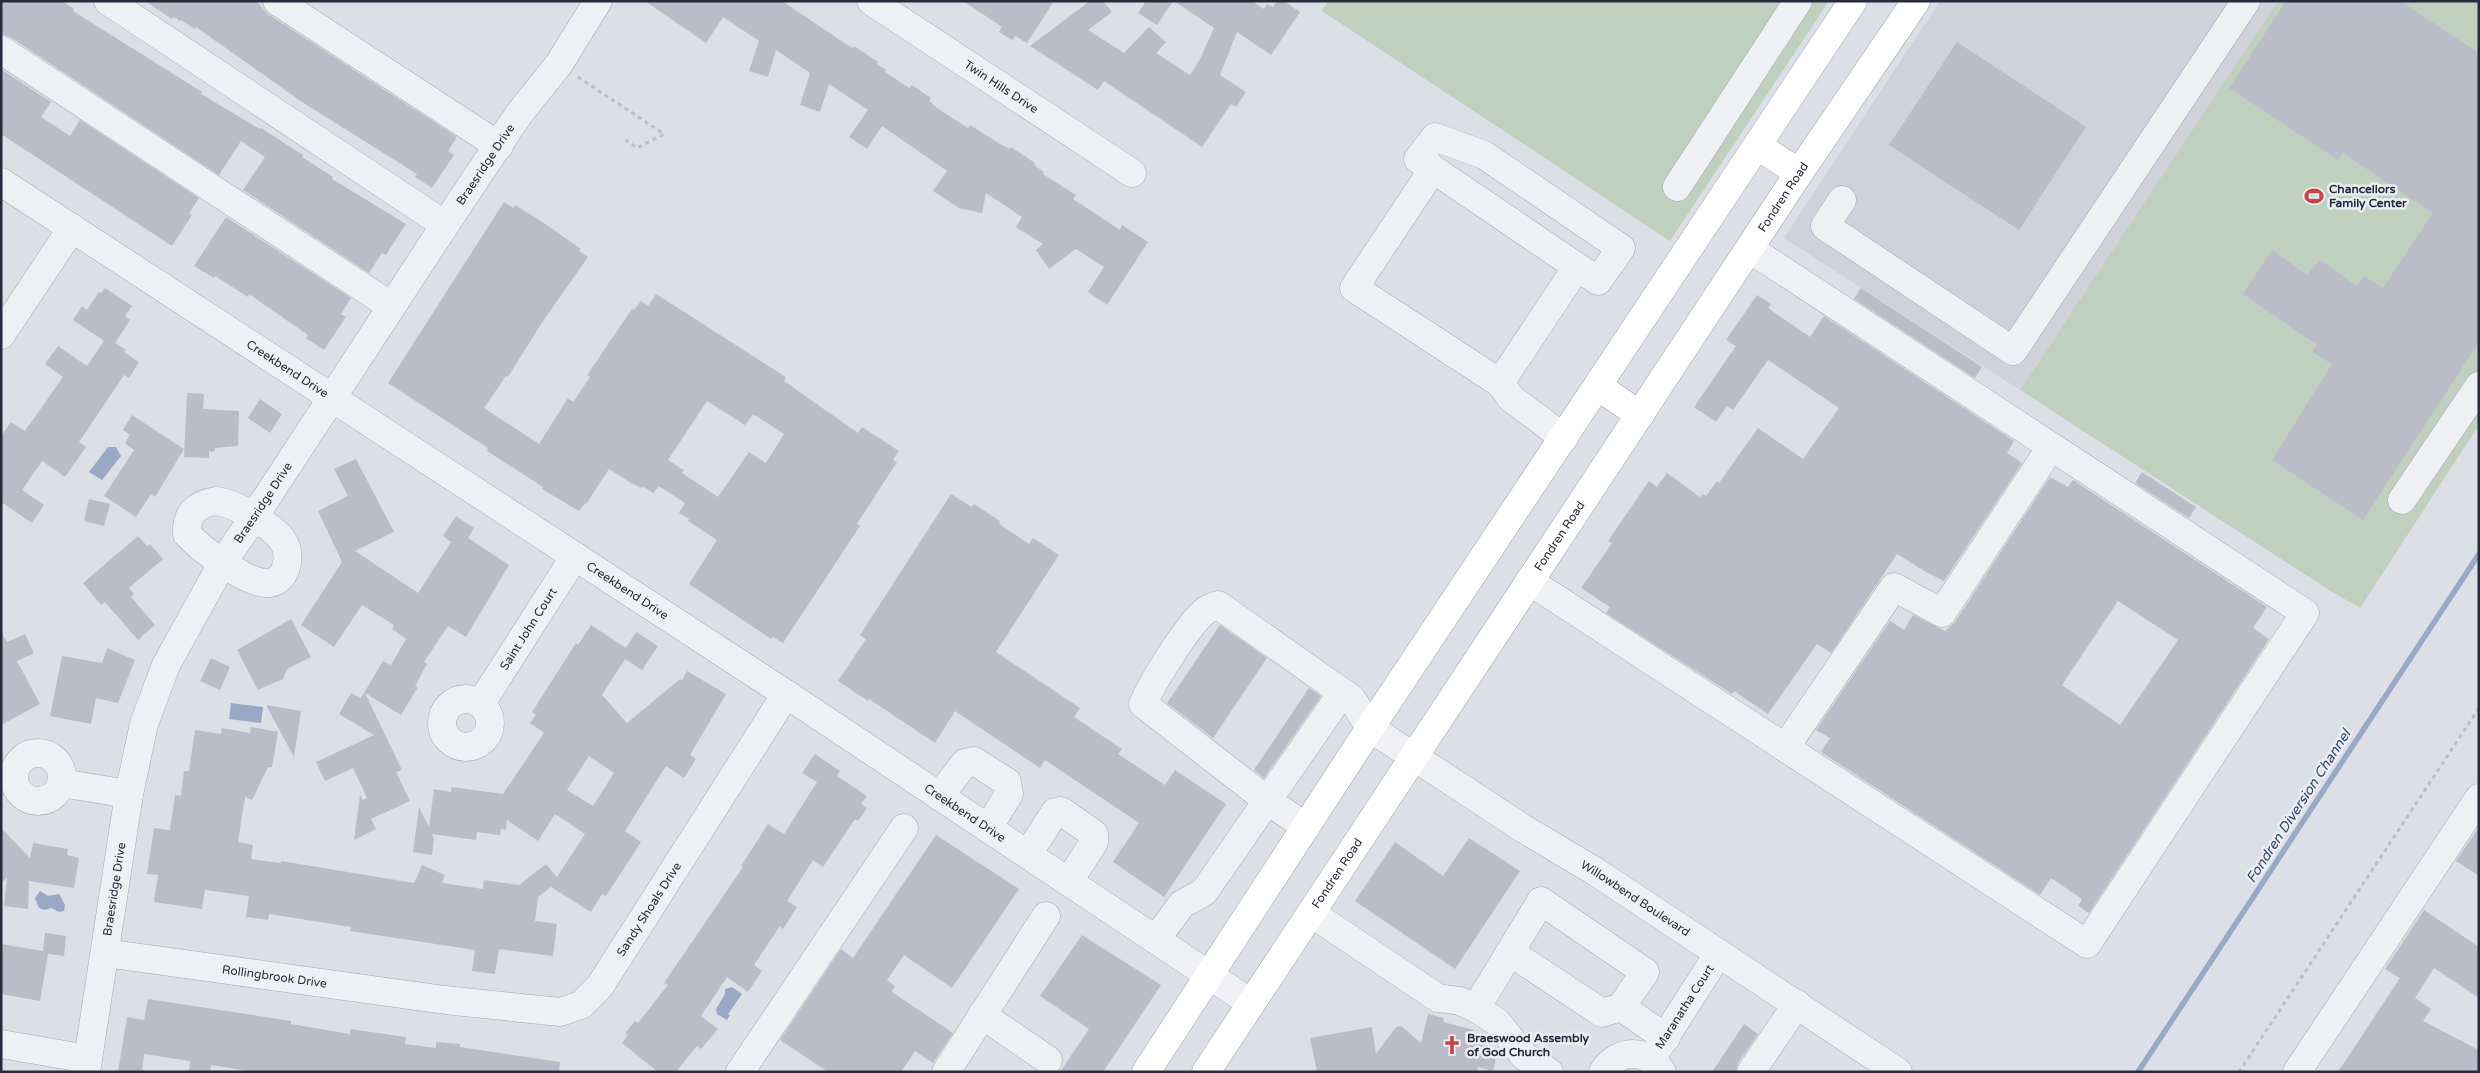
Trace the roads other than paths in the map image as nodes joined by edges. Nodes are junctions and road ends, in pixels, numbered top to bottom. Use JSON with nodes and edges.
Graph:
{"nodes":[{"id":1,"x":108,"y":1,"type":"edge"},
{"id":2,"x":277,"y":1,"type":"edge"},
{"id":3,"x":598,"y":1,"type":"edge"},
{"id":4,"x":871,"y":1,"type":"edge"},
{"id":5,"x":1798,"y":1,"type":"edge"},
{"id":6,"x":1854,"y":1,"type":"edge"},
{"id":7,"x":1916,"y":1,"type":"edge"},
{"id":8,"x":2246,"y":1,"type":"edge"},
{"id":9,"x":1,"y":50,"type":"edge"},
{"id":10,"x":499,"y":146,"type":"junction"},
{"id":11,"x":1758,"y":146,"type":"junction"},
{"id":12,"x":1433,"y":169,"type":"junction"},
{"id":13,"x":1132,"y":173,"type":"dead end"},
{"id":14,"x":1798,"y":173,"type":"junction"},
{"id":15,"x":1,"y":182,"type":"edge"},
{"id":16,"x":1677,"y":187,"type":"dead end"},
{"id":17,"x":1842,"y":200,"type":"dead end"},
{"id":18,"x":445,"y":225,"type":"junction"},
{"id":19,"x":72,"y":228,"type":"junction"},
{"id":20,"x":1750,"y":249,"type":"junction"},
{"id":21,"x":1577,"y":267,"type":"junction"},
{"id":22,"x":391,"y":306,"type":"junction"},
{"id":23,"x":1,"y":335,"type":"edge"},
{"id":24,"x":1500,"y":383,"type":"junction"},
{"id":25,"x":2479,"y":386,"type":"edge"},
{"id":26,"x":1599,"y":387,"type":"junction"},
{"id":27,"x":331,"y":397,"type":"junction"},
{"id":28,"x":1640,"y":415,"type":"junction"},
{"id":29,"x":1564,"y":438,"type":"junction"},
{"id":30,"x":2051,"y":448,"type":"junction"},
{"id":31,"x":2402,"y":500,"type":"dead end"},
{"id":32,"x":254,"y":517,"type":"junction"},
{"id":33,"x":575,"y":556,"type":"junction"},
{"id":34,"x":223,"y":562,"type":"junction"},
{"id":35,"x":1529,"y":581,"type":"junction"},
{"id":36,"x":1342,"y":693,"type":"junction"},
{"id":37,"x":786,"y":694,"type":"junction"},
{"id":38,"x":481,"y":703,"type":"dead end"},
{"id":39,"x":1370,"y":728,"type":"junction"},
{"id":40,"x":1784,"y":748,"type":"junction"},
{"id":41,"x":1412,"y":756,"type":"junction"},
{"id":42,"x":61,"y":783,"type":"dead end"},
{"id":43,"x":129,"y":794,"type":"junction"},
{"id":44,"x":939,"y":796,"type":"junction"},
{"id":45,"x":2479,"y":798,"type":"edge"},
{"id":46,"x":1268,"y":801,"type":"junction"},
{"id":47,"x":1306,"y":827,"type":"junction"},
{"id":48,"x":904,"y":828,"type":"dead end"},
{"id":49,"x":988,"y":828,"type":"junction"},
{"id":50,"x":1028,"y":854,"type":"junction"},
{"id":51,"x":1069,"y":881,"type":"junction"},
{"id":52,"x":1311,"y":913,"type":"junction"},
{"id":53,"x":1046,"y":916,"type":"dead end"},
{"id":54,"x":1156,"y":939,"type":"junction"},
{"id":55,"x":1510,"y":952,"type":"junction"},
{"id":56,"x":104,"y":953,"type":"junction"},
{"id":57,"x":1719,"y":953,"type":"junction"},
{"id":58,"x":1210,"y":974,"type":"junction"},
{"id":59,"x":445,"y":1000,"type":"joint"},
{"id":60,"x":1251,"y":1003,"type":"junction"},
{"id":61,"x":1797,"y":1004,"type":"junction"},
{"id":62,"x":1621,"y":1007,"type":"junction"},
{"id":63,"x":1476,"y":1008,"type":"junction"},
{"id":64,"x":982,"y":1016,"type":"junction"},
{"id":65,"x":1,"y":1044,"type":"edge"},
{"id":66,"x":1659,"y":1056,"type":"edge"},
{"id":67,"x":1048,"y":1060,"type":"dead end"},
{"id":68,"x":87,"y":1065,"type":"edge"},
{"id":69,"x":749,"y":1069,"type":"edge"},
{"id":70,"x":1887,"y":1069,"type":"edge"},
{"id":71,"x":946,"y":1072,"type":"edge"},
{"id":72,"x":1146,"y":1072,"type":"edge"},
{"id":73,"x":1206,"y":1072,"type":"edge"},
{"id":74,"x":1549,"y":1072,"type":"edge"},
{"id":75,"x":1603,"y":1072,"type":"edge"},
{"id":76,"x":1751,"y":1072,"type":"edge"},
{"id":77,"x":2297,"y":1072,"type":"edge"}],
"edges":[{"from":1,"to":18,"type":"street"},
{"from":2,"to":10,"type":"street"},
{"from":3,"to":10,"type":"street","name":"Braesridge Drive"},
{"from":4,"to":13,"type":"street","name":"Twin Hills Drive"},
{"from":5,"to":16,"type":"street"},
{"from":6,"to":11,"type":"main road"},
{"from":7,"to":14,"type":"main road","name":"Fondren Road"},
{"from":8,"to":17,"type":"street"},
{"from":9,"to":22,"type":"street"},
{"from":10,"to":18,"type":"street","name":"Braesridge Drive"},
{"from":11,"to":14,"type":"main road"},
{"from":11,"to":26,"type":"main road"},
{"from":12,"to":21,"type":"street"},
{"from":12,"to":21,"type":"street"},
{"from":12,"to":24,"type":"street"},
{"from":14,"to":20,"type":"main road","name":"Fondren Road"},
{"from":15,"to":19,"type":"street","name":"Creekbend Drive"},
{"from":18,"to":22,"type":"street","name":"Braesridge Drive"},
{"from":19,"to":23,"type":"street"},
{"from":19,"to":27,"type":"street","name":"Creekbend Drive"},
{"from":20,"to":28,"type":"main road","name":"Fondren Road"},
{"from":20,"to":30,"type":"street"},
{"from":21,"to":24,"type":"street"},
{"from":22,"to":27,"type":"street","name":"Braesridge Drive"},
{"from":24,"to":29,"type":"street"},
{"from":25,"to":31,"type":"street"},
{"from":26,"to":28,"type":"main road"},
{"from":26,"to":29,"type":"main road"},
{"from":27,"to":32,"type":"street","name":"Braesridge Drive"},
{"from":27,"to":33,"type":"street","name":"Creekbend Drive"},
{"from":28,"to":35,"type":"main road","name":"Fondren Road"},
{"from":29,"to":39,"type":"main road"},
{"from":30,"to":40,"type":"street"},
{"from":30,"to":40,"type":"street"},
{"from":32,"to":34,"type":"street","name":"Braesridge Drive"},
{"from":32,"to":34,"type":"street"},
{"from":32,"to":34,"type":"street"},
{"from":33,"to":37,"type":"street","name":"Creekbend Drive"},
{"from":33,"to":38,"type":"street","name":"Saint John Court"},
{"from":34,"to":43,"type":"street","name":"Braesridge Drive"},
{"from":35,"to":40,"type":"street"},
{"from":35,"to":41,"type":"main road","name":"Fondren Road"},
{"from":36,"to":39,"type":"street"},
{"from":36,"to":46,"type":"street"},
{"from":36,"to":46,"type":"street"},
{"from":37,"to":44,"type":"street","name":"Creekbend Drive"},
{"from":37,"to":59,"type":"street","name":"Sandy Shoals Drive"},
{"from":39,"to":41,"type":"street","name":"Willowbend Boulevard"},
{"from":39,"to":47,"type":"main road"},
{"from":41,"to":52,"type":"main road","name":"Fondren Road"},
{"from":41,"to":57,"type":"street","name":"Willowbend Boulevard"},
{"from":42,"to":43,"type":"street"},
{"from":43,"to":56,"type":"street","name":"Braesridge Drive"},
{"from":44,"to":49,"type":"street","name":"Creekbend Drive"},
{"from":44,"to":49,"type":"street"},
{"from":45,"to":77,"type":"street"},
{"from":46,"to":47,"type":"street"},
{"from":46,"to":54,"type":"street"},
{"from":47,"to":58,"type":"main road"},
{"from":48,"to":69,"type":"street"},
{"from":49,"to":50,"type":"street","name":"Creekbend Drive"},
{"from":50,"to":51,"type":"street","name":"Creekbend Drive"},
{"from":50,"to":51,"type":"street"},
{"from":51,"to":54,"type":"street","name":"Creekbend Drive"},
{"from":52,"to":60,"type":"main road","name":"Fondren Road"},
{"from":52,"to":63,"type":"street"},
{"from":53,"to":64,"type":"street"},
{"from":54,"to":58,"type":"street","name":"Creekbend Drive"},
{"from":55,"to":62,"type":"street"},
{"from":55,"to":62,"type":"street"},
{"from":55,"to":63,"type":"street"},
{"from":56,"to":59,"type":"street","name":"Rollingbrook Drive"},
{"from":56,"to":68,"type":"street","name":"Braesridge Drive"},
{"from":57,"to":61,"type":"street","name":"Willowbend Boulevard"},
{"from":57,"to":66,"type":"street","name":"Maranatha Court"},
{"from":58,"to":60,"type":"street","name":"Creekbend Drive"},
{"from":58,"to":72,"type":"main road"},
{"from":60,"to":73,"type":"main road","name":"Fondren Road"},
{"from":61,"to":70,"type":"street","name":"Willowbend Boulevard"},
{"from":61,"to":76,"type":"street"},
{"from":62,"to":66,"type":"street"},
{"from":63,"to":74,"type":"street"},
{"from":64,"to":67,"type":"street"},
{"from":64,"to":71,"type":"street"},
{"from":65,"to":68,"type":"street"},
{"from":66,"to":75,"type":"street","name":"Maranatha Court"}]}
